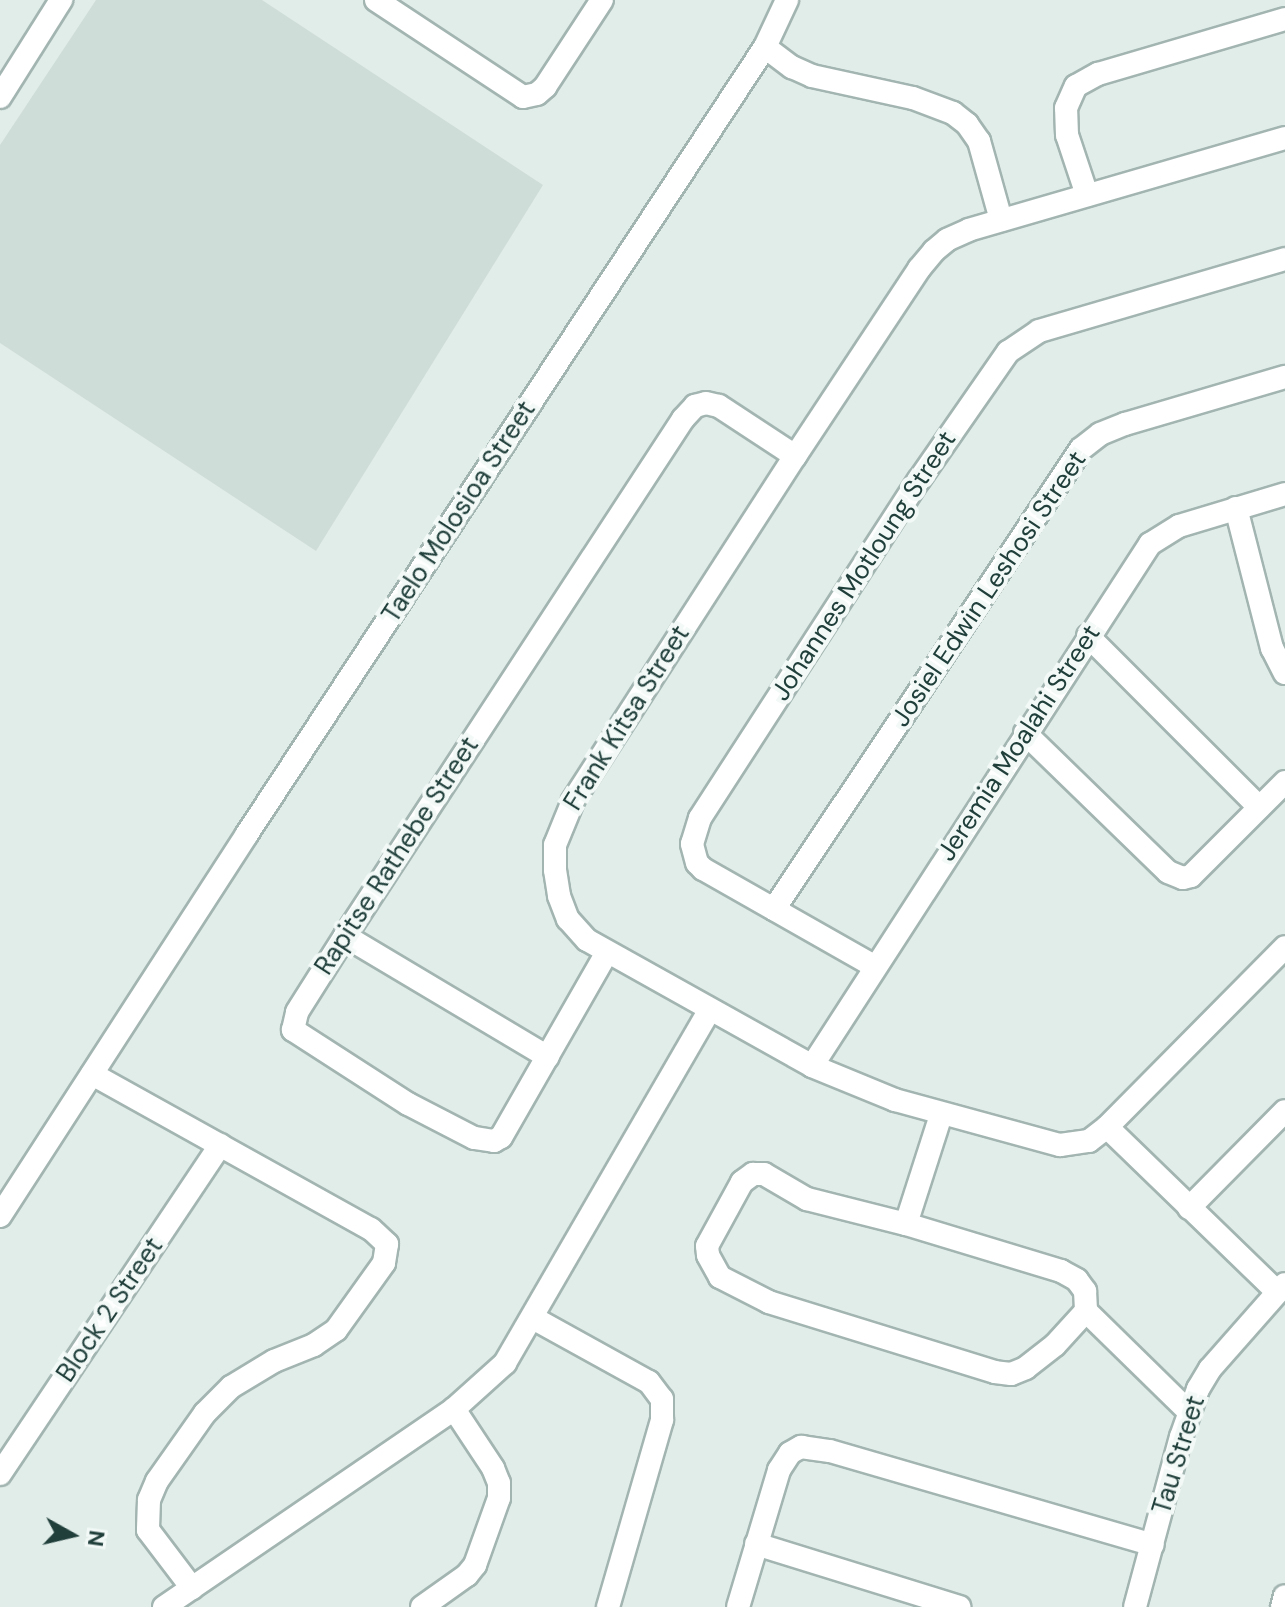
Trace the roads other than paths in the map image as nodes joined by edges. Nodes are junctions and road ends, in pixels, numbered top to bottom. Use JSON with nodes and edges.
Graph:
{"nodes":[{"id":1,"x":61,"y":0,"type":"edge"},
{"id":2,"x":376,"y":0,"type":"edge"},
{"id":3,"x":787,"y":0,"type":"edge"},
{"id":4,"x":595,"y":3,"type":"edge"},
{"id":5,"x":1285,"y":19,"type":"edge"},
{"id":6,"x":765,"y":47,"type":"junction"},
{"id":7,"x":1,"y":93,"type":"edge"},
{"id":8,"x":1285,"y":138,"type":"edge"},
{"id":9,"x":1087,"y":195,"type":"junction"},
{"id":10,"x":1001,"y":220,"type":"junction"},
{"id":11,"x":1285,"y":259,"type":"edge"},
{"id":12,"x":1285,"y":377,"type":"edge"},
{"id":13,"x":795,"y":456,"type":"junction"},
{"id":14,"x":1285,"y":494,"type":"edge"},
{"id":15,"x":1236,"y":508,"type":"junction"},
{"id":16,"x":1088,"y":636,"type":"junction"},
{"id":17,"x":1285,"y":673,"type":"edge"},
{"id":18,"x":1025,"y":733,"type":"junction"},
{"id":19,"x":1285,"y":782,"type":"edge"},
{"id":20,"x":1259,"y":807,"type":"junction"},
{"id":21,"x":774,"y":909,"type":"junction"},
{"id":22,"x":345,"y":936,"type":"junction"},
{"id":23,"x":1285,"y":947,"type":"edge"},
{"id":24,"x":606,"y":954,"type":"junction"},
{"id":25,"x":874,"y":966,"type":"junction"},
{"id":26,"x":710,"y":1010,"type":"junction"},
{"id":27,"x":548,"y":1057,"type":"junction"},
{"id":28,"x":812,"y":1066,"type":"junction"},
{"id":29,"x":92,"y":1074,"type":"junction"},
{"id":30,"x":1285,"y":1111,"type":"edge"},
{"id":31,"x":941,"y":1115,"type":"junction"},
{"id":32,"x":1107,"y":1127,"type":"junction"},
{"id":33,"x":220,"y":1145,"type":"junction"},
{"id":34,"x":1189,"y":1208,"type":"junction"},
{"id":35,"x":0,"y":1216,"type":"edge"},
{"id":36,"x":906,"y":1224,"type":"junction"},
{"id":37,"x":1281,"y":1288,"type":"edge"},
{"id":38,"x":1086,"y":1311,"type":"junction"},
{"id":39,"x":533,"y":1318,"type":"junction"},
{"id":40,"x":454,"y":1409,"type":"junction"},
{"id":41,"x":1188,"y":1411,"type":"junction"},
{"id":42,"x":0,"y":1474,"type":"edge"},
{"id":43,"x":756,"y":1544,"type":"junction"},
{"id":44,"x":1153,"y":1545,"type":"junction"},
{"id":45,"x":192,"y":1588,"type":"junction"},
{"id":46,"x":1285,"y":1596,"type":"edge"},
{"id":47,"x":164,"y":1607,"type":"edge"},
{"id":48,"x":422,"y":1607,"type":"edge"},
{"id":49,"x":608,"y":1607,"type":"edge"},
{"id":50,"x":738,"y":1607,"type":"edge"},
{"id":51,"x":959,"y":1607,"type":"edge"},
{"id":52,"x":1135,"y":1607,"type":"edge"},
{"id":53,"x":1282,"y":1607,"type":"edge"}],
"edges":[{"from":1,"to":7,"type":"street"},
{"from":2,"to":4,"type":"street"},
{"from":3,"to":6,"type":"street","name":"Taelo Molosioa Street"},
{"from":5,"to":9,"type":"street"},
{"from":6,"to":10,"type":"street"},
{"from":6,"to":29,"type":"street","name":"Taelo Molosioa Street"},
{"from":8,"to":9,"type":"street","name":"Frank Kitsa Street"},
{"from":9,"to":10,"type":"street","name":"Frank Kitsa Street"},
{"from":10,"to":13,"type":"street","name":"Frank Kitsa Street"},
{"from":11,"to":21,"type":"street","name":"Johannes Motloung Street"},
{"from":12,"to":21,"type":"street","name":"Josiel Edwin Leshosi Street"},
{"from":13,"to":22,"type":"street","name":"Rapitse Rathebe Street"},
{"from":13,"to":24,"type":"street","name":"Frank Kitsa Street"},
{"from":14,"to":15,"type":"street","name":"Jeremia Moalahi Street"},
{"from":15,"to":16,"type":"street","name":"Jeremia Moalahi Street"},
{"from":15,"to":17,"type":"street"},
{"from":16,"to":18,"type":"street","name":"Jeremia Moalahi Street"},
{"from":16,"to":20,"type":"street"},
{"from":18,"to":20,"type":"street"},
{"from":18,"to":25,"type":"street","name":"Jeremia Moalahi Street"},
{"from":19,"to":20,"type":"street"},
{"from":21,"to":25,"type":"street","name":"Johannes Motloung Street"},
{"from":22,"to":27,"type":"street"},
{"from":22,"to":27,"type":"street","name":"Rapitse Rathebe Street"},
{"from":23,"to":32,"type":"street"},
{"from":24,"to":26,"type":"street","name":"Frank Kitsa Street"},
{"from":24,"to":27,"type":"street","name":"Rapitse Rathebe Street"},
{"from":25,"to":28,"type":"street","name":"Jeremia Moalahi Street"},
{"from":26,"to":28,"type":"street","name":"Frank Kitsa Street"},
{"from":26,"to":39,"type":"street"},
{"from":28,"to":31,"type":"street","name":"Frank Kitsa Street"},
{"from":29,"to":33,"type":"street"},
{"from":29,"to":35,"type":"street","name":"Taelo Molosioa Street"},
{"from":30,"to":34,"type":"street"},
{"from":31,"to":32,"type":"street","name":"Frank Kitsa Street"},
{"from":31,"to":36,"type":"street"},
{"from":32,"to":34,"type":"street"},
{"from":33,"to":42,"type":"street","name":"Block 2 Street"},
{"from":33,"to":45,"type":"street"},
{"from":34,"to":37,"type":"street"},
{"from":36,"to":38,"type":"street"},
{"from":36,"to":38,"type":"street"},
{"from":37,"to":41,"type":"street","name":"Tau Street"},
{"from":38,"to":41,"type":"street"},
{"from":39,"to":40,"type":"street"},
{"from":39,"to":49,"type":"street"},
{"from":40,"to":45,"type":"street"},
{"from":40,"to":48,"type":"street"},
{"from":41,"to":44,"type":"street","name":"Tau Street"},
{"from":43,"to":44,"type":"street"},
{"from":43,"to":50,"type":"street"},
{"from":43,"to":51,"type":"street"},
{"from":44,"to":52,"type":"street","name":"Tau Street"},
{"from":45,"to":47,"type":"street"},
{"from":46,"to":53,"type":"street"}]}
